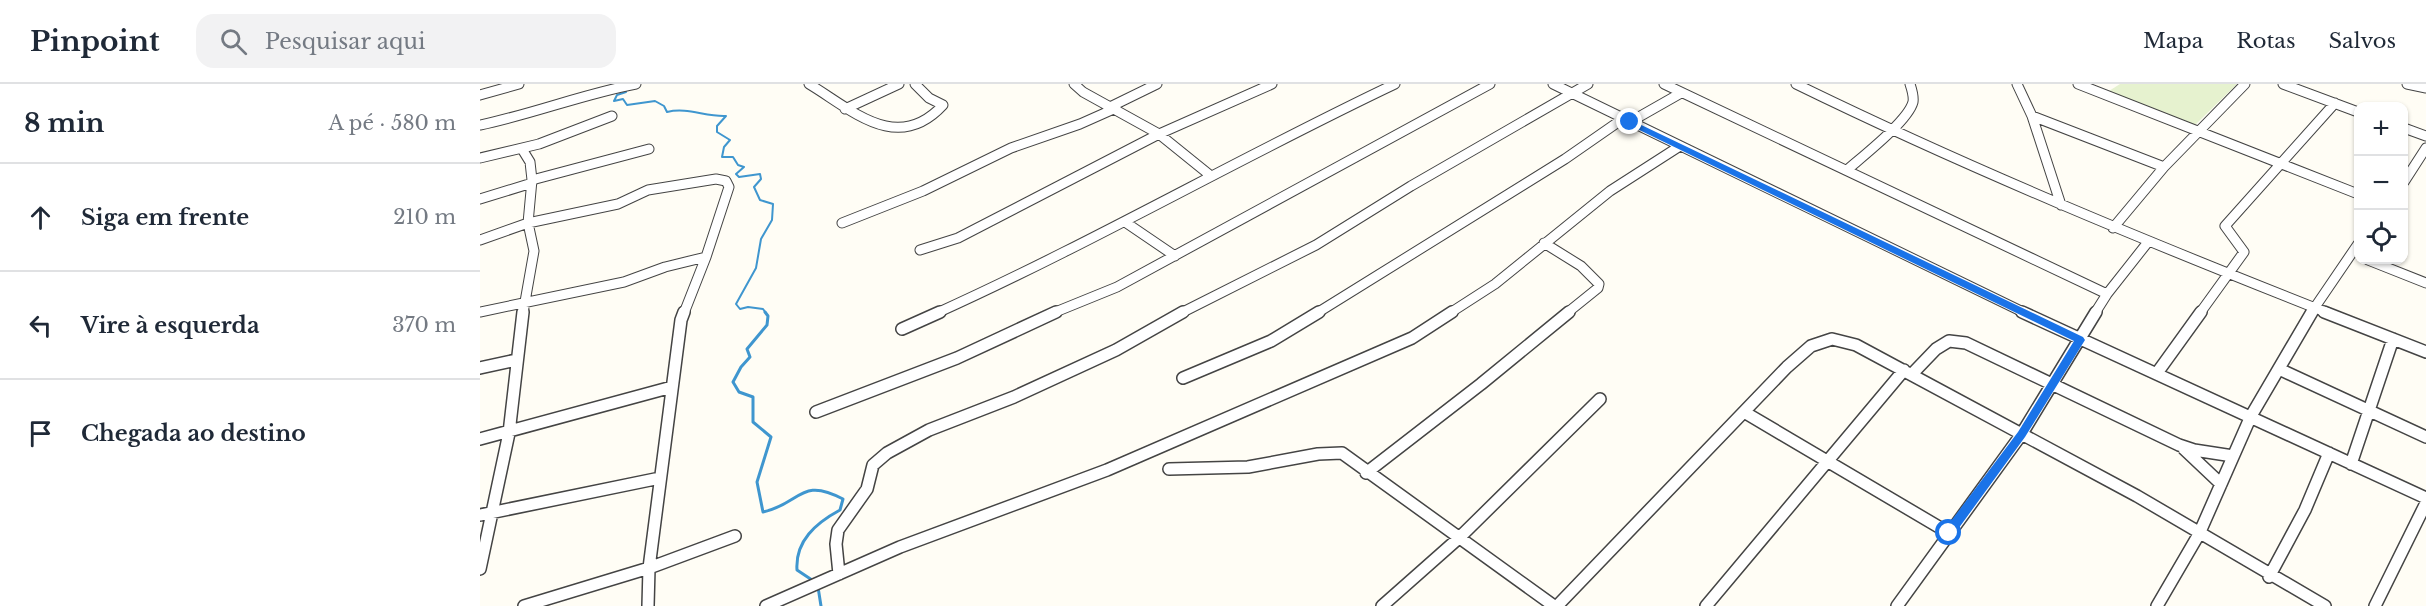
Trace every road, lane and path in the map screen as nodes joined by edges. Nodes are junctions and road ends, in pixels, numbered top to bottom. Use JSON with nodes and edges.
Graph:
{"nodes":[{"id":1,"x":519,"y":84,"type":"edge"},
{"id":2,"x":636,"y":84,"type":"edge"},
{"id":3,"x":899,"y":84,"type":"edge"},
{"id":4,"x":915,"y":84,"type":"edge"},
{"id":5,"x":1074,"y":84,"type":"edge"},
{"id":6,"x":1156,"y":84,"type":"edge"},
{"id":7,"x":1272,"y":84,"type":"edge"},
{"id":8,"x":1395,"y":84,"type":"edge"},
{"id":9,"x":1490,"y":84,"type":"edge"},
{"id":10,"x":1553,"y":84,"type":"edge"},
{"id":11,"x":1588,"y":84,"type":"edge"},
{"id":12,"x":1665,"y":84,"type":"edge"},
{"id":13,"x":1910,"y":84,"type":"edge"},
{"id":14,"x":2017,"y":84,"type":"edge"},
{"id":15,"x":2078,"y":84,"type":"edge"},
{"id":16,"x":2245,"y":84,"type":"edge"},
{"id":17,"x":2283,"y":84,"type":"edge"},
{"id":18,"x":2407,"y":84,"type":"edge"},
{"id":19,"x":816,"y":85,"type":"edge"},
{"id":20,"x":1802,"y":86,"type":"edge"},
{"id":21,"x":2426,"y":88,"type":"edge"},
{"id":22,"x":1571,"y":93,"type":"junction"},
{"id":23,"x":1681,"y":93,"type":"junction"},
{"id":24,"x":480,"y":95,"type":"edge"},
{"id":25,"x":2335,"y":104,"type":"junction"},
{"id":26,"x":1114,"y":107,"type":"junction"},
{"id":27,"x":845,"y":109,"type":"junction"},
{"id":28,"x":2354,"y":111,"type":"edge"},
{"id":29,"x":612,"y":116,"type":"dead end"},
{"id":30,"x":2032,"y":116,"type":"junction"},
{"id":31,"x":1627,"y":120,"type":"junction"},
{"id":32,"x":480,"y":125,"type":"edge"},
{"id":33,"x":1890,"y":130,"type":"junction"},
{"id":34,"x":2198,"y":130,"type":"junction"},
{"id":35,"x":2408,"y":130,"type":"edge"},
{"id":36,"x":1159,"y":134,"type":"junction"},
{"id":37,"x":2426,"y":136,"type":"edge"},
{"id":38,"x":1680,"y":146,"type":"junction"},
{"id":39,"x":2426,"y":148,"type":"edge"},
{"id":40,"x":522,"y":149,"type":"junction"},
{"id":41,"x":649,"y":149,"type":"dead end"},
{"id":42,"x":480,"y":158,"type":"edge"},
{"id":43,"x":2281,"y":163,"type":"junction"},
{"id":44,"x":2164,"y":167,"type":"junction"},
{"id":45,"x":1847,"y":170,"type":"junction"},
{"id":46,"x":2408,"y":175,"type":"edge"},
{"id":47,"x":1211,"y":176,"type":"junction"},
{"id":48,"x":532,"y":181,"type":"junction"},
{"id":49,"x":2354,"y":192,"type":"edge"},
{"id":50,"x":480,"y":199,"type":"edge"},
{"id":51,"x":2061,"y":206,"type":"junction"},
{"id":52,"x":1125,"y":222,"type":"junction"},
{"id":53,"x":528,"y":223,"type":"junction"},
{"id":54,"x":842,"y":223,"type":"dead end"},
{"id":55,"x":2113,"y":228,"type":"junction"},
{"id":56,"x":480,"y":240,"type":"edge"},
{"id":57,"x":2148,"y":242,"type":"junction"},
{"id":58,"x":1544,"y":243,"type":"junction"},
{"id":59,"x":920,"y":250,"type":"dead end"},
{"id":60,"x":2354,"y":254,"type":"edge"},
{"id":61,"x":1176,"y":256,"type":"junction"},
{"id":62,"x":706,"y":257,"type":"junction"},
{"id":63,"x":2379,"y":264,"type":"edge"},
{"id":64,"x":2228,"y":275,"type":"junction"},
{"id":65,"x":2426,"y":282,"type":"edge"},
{"id":66,"x":2107,"y":294,"type":"junction"},
{"id":67,"x":524,"y":303,"type":"junction"},
{"id":68,"x":2314,"y":308,"type":"junction"},
{"id":69,"x":480,"y":312,"type":"edge"},
{"id":70,"x":902,"y":329,"type":"dead end"},
{"id":71,"x":2393,"y":339,"type":"junction"},
{"id":72,"x":2080,"y":340,"type":"junction"},
{"id":73,"x":2426,"y":352,"type":"edge"},
{"id":74,"x":516,"y":360,"type":"junction"},
{"id":75,"x":480,"y":368,"type":"edge"},
{"id":76,"x":2279,"y":369,"type":"junction"},
{"id":77,"x":1908,"y":372,"type":"junction"},
{"id":78,"x":2157,"y":373,"type":"junction"},
{"id":79,"x":1183,"y":378,"type":"dead end"},
{"id":80,"x":2053,"y":385,"type":"junction"},
{"id":81,"x":672,"y":387,"type":"junction"},
{"id":82,"x":1600,"y":399,"type":"dead end"},
{"id":83,"x":2371,"y":410,"type":"junction"},
{"id":84,"x":816,"y":412,"type":"dead end"},
{"id":85,"x":1744,"y":412,"type":"junction"},
{"id":86,"x":2251,"y":416,"type":"junction"},
{"id":87,"x":509,"y":433,"type":"junction"},
{"id":88,"x":2021,"y":435,"type":"junction"},
{"id":89,"x":2426,"y":437,"type":"edge"},
{"id":90,"x":480,"y":439,"type":"edge"},
{"id":91,"x":2179,"y":445,"type":"junction"},
{"id":92,"x":2329,"y":453,"type":"junction"},
{"id":93,"x":2233,"y":456,"type":"junction"},
{"id":94,"x":1829,"y":462,"type":"junction"},
{"id":95,"x":2351,"y":464,"type":"junction"},
{"id":96,"x":1169,"y":469,"type":"dead end"},
{"id":97,"x":1366,"y":473,"type":"junction"},
{"id":98,"x":660,"y":478,"type":"junction"},
{"id":99,"x":2221,"y":484,"type":"junction"},
{"id":100,"x":2426,"y":498,"type":"edge"},
{"id":101,"x":2426,"y":503,"type":"edge"},
{"id":102,"x":494,"y":511,"type":"junction"},
{"id":103,"x":480,"y":515,"type":"edge"},
{"id":104,"x":1949,"y":533,"type":"junction"},
{"id":105,"x":2199,"y":534,"type":"junction"},
{"id":106,"x":735,"y":536,"type":"dead end"},
{"id":107,"x":1460,"y":537,"type":"junction"},
{"id":108,"x":649,"y":568,"type":"junction"},
{"id":109,"x":480,"y":569,"type":"edge"},
{"id":110,"x":839,"y":574,"type":"junction"},
{"id":111,"x":2269,"y":577,"type":"junction"},
{"id":112,"x":524,"y":606,"type":"edge"},
{"id":113,"x":648,"y":606,"type":"edge"},
{"id":114,"x":766,"y":606,"type":"edge"},
{"id":115,"x":1382,"y":606,"type":"edge"},
{"id":116,"x":1555,"y":606,"type":"edge"},
{"id":117,"x":1706,"y":606,"type":"edge"},
{"id":118,"x":1896,"y":606,"type":"edge"},
{"id":119,"x":2157,"y":606,"type":"edge"},
{"id":120,"x":2325,"y":606,"type":"edge"},
{"id":121,"x":2375,"y":606,"type":"edge"}],
"edges":[{"from":1,"to":24,"type":"street"},
{"from":2,"to":32,"type":"street"},
{"from":3,"to":27,"type":"street"},
{"from":4,"to":27,"type":"street"},
{"from":5,"to":26,"type":"street"},
{"from":6,"to":26,"type":"street"},
{"from":7,"to":36,"type":"street"},
{"from":8,"to":47,"type":"street"},
{"from":9,"to":61,"type":"street"},
{"from":10,"to":22,"type":"street"},
{"from":11,"to":22,"type":"street"},
{"from":12,"to":23,"type":"street"},
{"from":13,"to":33,"type":"street"},
{"from":14,"to":30,"type":"street"},
{"from":15,"to":34,"type":"street"},
{"from":16,"to":34,"type":"street"},
{"from":17,"to":25,"type":"street"},
{"from":18,"to":21,"type":"street"},
{"from":19,"to":27,"type":"street"},
{"from":20,"to":33,"type":"street"},
{"from":22,"to":31,"type":"street"},
{"from":22,"to":110,"type":"street"},
{"from":23,"to":31,"type":"street"},
{"from":23,"to":45,"type":"street"},
{"from":25,"to":28,"type":"street"},
{"from":25,"to":43,"type":"street"},
{"from":26,"to":36,"type":"street"},
{"from":26,"to":54,"type":"street"},
{"from":29,"to":40,"type":"street"},
{"from":30,"to":44,"type":"street"},
{"from":30,"to":51,"type":"street"},
{"from":31,"to":38,"type":"street"},
{"from":31,"to":79,"type":"street"},
{"from":33,"to":45,"type":"street"},
{"from":33,"to":51,"type":"street"},
{"from":34,"to":43,"type":"street"},
{"from":34,"to":44,"type":"street"},
{"from":35,"to":37,"type":"street"},
{"from":36,"to":47,"type":"street"},
{"from":36,"to":59,"type":"street"},
{"from":38,"to":58,"type":"street"},
{"from":38,"to":72,"type":"street"},
{"from":39,"to":46,"type":"street"},
{"from":40,"to":42,"type":"street"},
{"from":40,"to":48,"type":"street"},
{"from":41,"to":48,"type":"street"},
{"from":43,"to":49,"type":"street"},
{"from":43,"to":64,"type":"street"},
{"from":44,"to":55,"type":"street"},
{"from":45,"to":66,"type":"street"},
{"from":47,"to":52,"type":"street"},
{"from":48,"to":50,"type":"street"},
{"from":48,"to":53,"type":"street"},
{"from":51,"to":55,"type":"street"},
{"from":52,"to":61,"type":"street"},
{"from":52,"to":70,"type":"street"},
{"from":53,"to":56,"type":"street"},
{"from":53,"to":62,"type":"street"},
{"from":53,"to":67,"type":"street"},
{"from":55,"to":57,"type":"street"},
{"from":57,"to":64,"type":"street"},
{"from":57,"to":66,"type":"street"},
{"from":58,"to":97,"type":"street"},
{"from":58,"to":110,"type":"street"},
{"from":60,"to":68,"type":"street"},
{"from":61,"to":84,"type":"street"},
{"from":62,"to":67,"type":"street"},
{"from":62,"to":81,"type":"street"},
{"from":63,"to":65,"type":"street"},
{"from":64,"to":68,"type":"street"},
{"from":64,"to":78,"type":"street"},
{"from":66,"to":72,"type":"street"},
{"from":67,"to":69,"type":"street"},
{"from":67,"to":74,"type":"street"},
{"from":68,"to":71,"type":"street"},
{"from":68,"to":76,"type":"street"},
{"from":71,"to":73,"type":"street"},
{"from":71,"to":83,"type":"street"},
{"from":72,"to":78,"type":"street"},
{"from":72,"to":80,"type":"street"},
{"from":74,"to":75,"type":"street"},
{"from":74,"to":87,"type":"street"},
{"from":76,"to":83,"type":"street"},
{"from":76,"to":86,"type":"street"},
{"from":77,"to":80,"type":"street"},
{"from":77,"to":85,"type":"street"},
{"from":77,"to":88,"type":"street"},
{"from":77,"to":94,"type":"street"},
{"from":78,"to":86,"type":"street"},
{"from":80,"to":88,"type":"street"},
{"from":80,"to":91,"type":"street"},
{"from":81,"to":87,"type":"street"},
{"from":81,"to":98,"type":"street"},
{"from":82,"to":107,"type":"street"},
{"from":83,"to":89,"type":"street"},
{"from":83,"to":95,"type":"street"},
{"from":85,"to":94,"type":"street"},
{"from":85,"to":116,"type":"street"},
{"from":86,"to":92,"type":"street"},
{"from":86,"to":93,"type":"street"},
{"from":87,"to":90,"type":"street"},
{"from":87,"to":102,"type":"street"},
{"from":88,"to":104,"type":"street"},
{"from":88,"to":105,"type":"street"},
{"from":91,"to":93,"type":"street"},
{"from":91,"to":99,"type":"street"},
{"from":92,"to":95,"type":"street"},
{"from":92,"to":111,"type":"street"},
{"from":93,"to":99,"type":"street"},
{"from":94,"to":104,"type":"street"},
{"from":94,"to":117,"type":"street"},
{"from":95,"to":100,"type":"street"},
{"from":96,"to":97,"type":"street"},
{"from":97,"to":107,"type":"street"},
{"from":98,"to":102,"type":"street"},
{"from":98,"to":108,"type":"street"},
{"from":99,"to":105,"type":"street"},
{"from":101,"to":121,"type":"street"},
{"from":102,"to":103,"type":"street"},
{"from":102,"to":109,"type":"street"},
{"from":104,"to":118,"type":"street"},
{"from":105,"to":111,"type":"street"},
{"from":105,"to":119,"type":"street"},
{"from":106,"to":108,"type":"street"},
{"from":107,"to":115,"type":"street"},
{"from":107,"to":116,"type":"street"},
{"from":108,"to":112,"type":"street"},
{"from":108,"to":113,"type":"street"},
{"from":110,"to":114,"type":"street"},
{"from":111,"to":120,"type":"street"}]}
